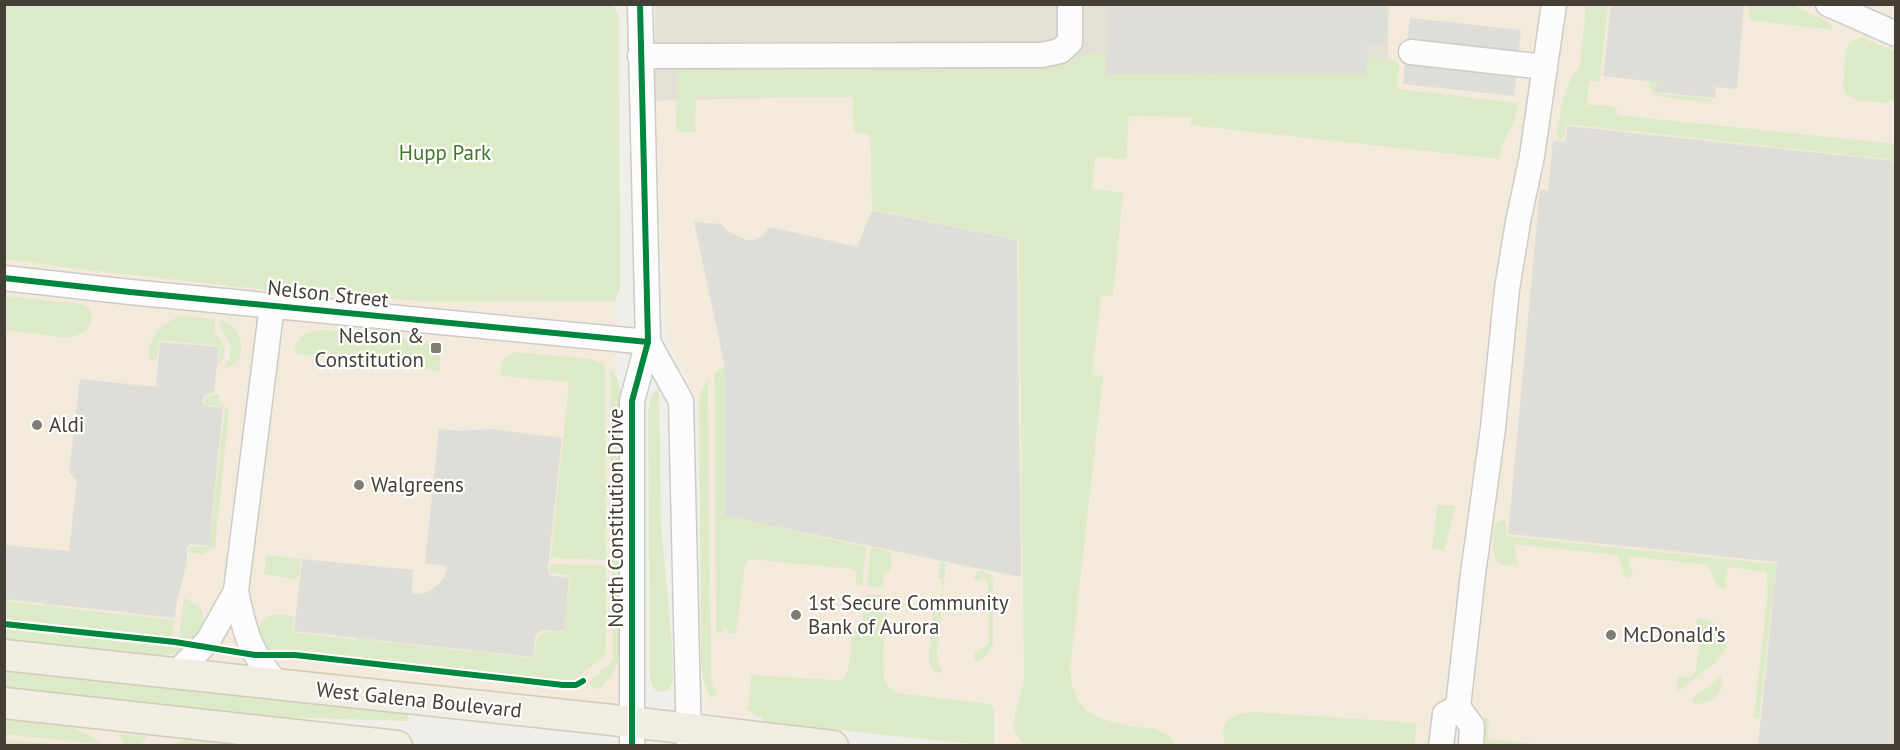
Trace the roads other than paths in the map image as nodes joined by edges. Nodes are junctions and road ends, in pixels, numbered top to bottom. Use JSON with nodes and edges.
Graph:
{"nodes":[{"id":1,"x":640,"y":4,"type":"edge"},
{"id":2,"x":1070,"y":4,"type":"edge"},
{"id":3,"x":1554,"y":4,"type":"edge"},
{"id":4,"x":1828,"y":4,"type":"edge"},
{"id":5,"x":1896,"y":34,"type":"edge"},
{"id":6,"x":1411,"y":52,"type":"dead end"},
{"id":7,"x":640,"y":56,"type":"junction"},
{"id":8,"x":1545,"y":67,"type":"junction"},
{"id":9,"x":4,"y":278,"type":"edge"},
{"id":10,"x":272,"y":306,"type":"junction"},
{"id":11,"x":648,"y":342,"type":"junction"},
{"id":12,"x":236,"y":591,"type":"junction"},
{"id":13,"x":4,"y":655,"type":"edge"},
{"id":14,"x":175,"y":674,"type":"junction"},
{"id":15,"x":278,"y":685,"type":"junction"},
{"id":16,"x":4,"y":703,"type":"edge"},
{"id":17,"x":1458,"y":707,"type":"junction"},
{"id":18,"x":632,"y":734,"type":"edge"},
{"id":19,"x":688,"y":738,"type":"edge"},
{"id":20,"x":397,"y":746,"type":"edge"},
{"id":21,"x":833,"y":746,"type":"edge"},
{"id":22,"x":1441,"y":746,"type":"edge"},
{"id":23,"x":1471,"y":746,"type":"edge"}],
"edges":[{"from":1,"to":7,"type":"street","name":"North Constitution Drive"},
{"from":2,"to":7,"type":"street"},
{"from":3,"to":8,"type":"street"},
{"from":4,"to":5,"type":"street"},
{"from":6,"to":8,"type":"street"},
{"from":7,"to":11,"type":"street","name":"North Constitution Drive"},
{"from":8,"to":17,"type":"street"},
{"from":9,"to":10,"type":"street","name":"Nelson Street"},
{"from":10,"to":11,"type":"street","name":"Nelson Street"},
{"from":10,"to":12,"type":"street"},
{"from":11,"to":18,"type":"street","name":"North Constitution Drive"},
{"from":11,"to":19,"type":"street","name":"North Constitution Drive"},
{"from":12,"to":14,"type":"street"},
{"from":12,"to":15,"type":"street"},
{"from":13,"to":14,"type":"main road","name":"West Galena Boulevard"},
{"from":14,"to":15,"type":"main road","name":"West Galena Boulevard"},
{"from":15,"to":18,"type":"main road","name":"West Galena Boulevard"},
{"from":16,"to":20,"type":"main road"},
{"from":17,"to":22,"type":"street"},
{"from":17,"to":23,"type":"street"},
{"from":18,"to":19,"type":"main road","name":"West Galena Boulevard"},
{"from":19,"to":21,"type":"main road","name":"West Galena Boulevard"}]}
